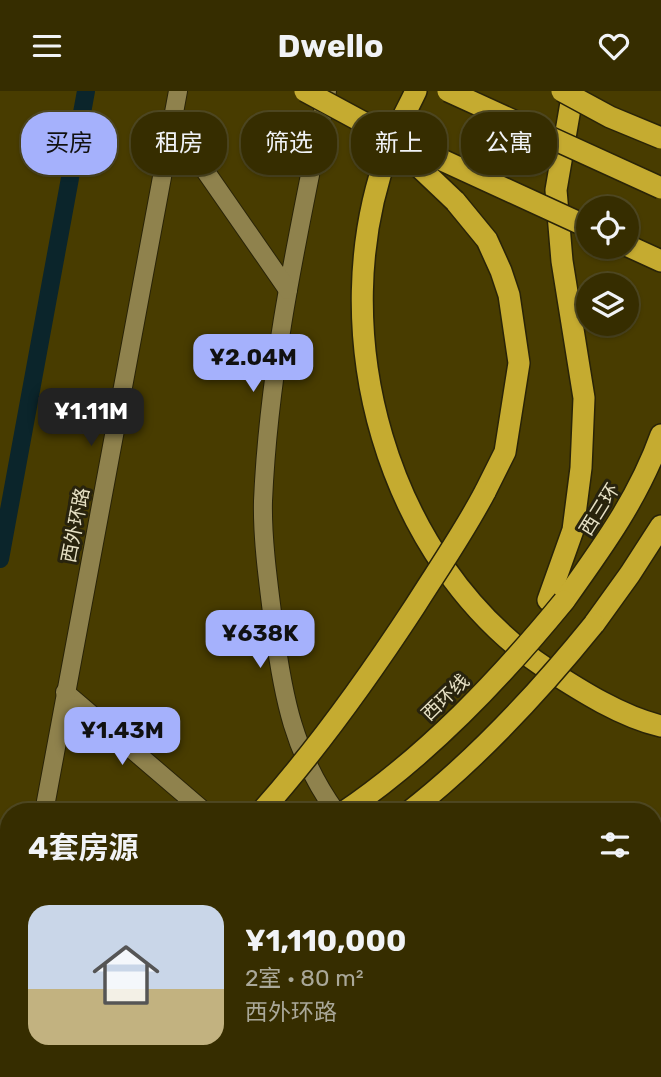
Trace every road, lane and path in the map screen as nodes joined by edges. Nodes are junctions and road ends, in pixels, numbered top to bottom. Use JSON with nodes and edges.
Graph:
{"nodes":[{"id":1,"x":178,"y":91,"type":"edge"},
{"id":2,"x":305,"y":91,"type":"edge"},
{"id":3,"x":327,"y":91,"type":"edge"},
{"id":4,"x":416,"y":91,"type":"edge"},
{"id":5,"x":448,"y":91,"type":"edge"},
{"id":6,"x":562,"y":91,"type":"edge"},
{"id":7,"x":573,"y":91,"type":"edge"},
{"id":8,"x":174,"y":112,"type":"edge"},
{"id":9,"x":351,"y":116,"type":"edge"},
{"id":10,"x":661,"y":138,"type":"edge"},
{"id":11,"x":447,"y":162,"type":"edge"},
{"id":12,"x":162,"y":175,"type":"edge"},
{"id":13,"x":208,"y":175,"type":"edge"},
{"id":14,"x":427,"y":175,"type":"edge"},
{"id":15,"x":661,"y":188,"type":"edge"},
{"id":16,"x":576,"y":221,"type":"edge"},
{"id":17,"x":639,"y":251,"type":"edge"},
{"id":18,"x":661,"y":261,"type":"edge"},
{"id":19,"x":288,"y":290,"type":"junction"},
{"id":20,"x":661,"y":435,"type":"edge"},
{"id":21,"x":661,"y":526,"type":"edge"},
{"id":22,"x":556,"y":600,"type":"junction"},
{"id":23,"x":65,"y":692,"type":"junction"},
{"id":24,"x":661,"y":726,"type":"edge"},
{"id":25,"x":46,"y":803,"type":"edge"},
{"id":26,"x":194,"y":803,"type":"edge"},
{"id":27,"x":269,"y":803,"type":"edge"},
{"id":28,"x":329,"y":803,"type":"edge"},
{"id":29,"x":356,"y":803,"type":"edge"},
{"id":30,"x":419,"y":803,"type":"edge"}],
"edges":[{"from":1,"to":8,"type":"main road","name":"西外环路"},
{"from":2,"to":9,"type":"highway","bridge":true},
{"from":3,"to":19,"type":"main road"},
{"from":4,"to":24,"type":"highway"},
{"from":5,"to":15,"type":"highway","bridge":true},
{"from":6,"to":10,"type":"highway","bridge":true},
{"from":7,"to":22,"type":"highway"},
{"from":11,"to":16,"type":"highway","bridge":true},
{"from":12,"to":23,"type":"main road","name":"西外环路"},
{"from":13,"to":19,"type":"main road"},
{"from":14,"to":27,"type":"highway","bridge":true},
{"from":17,"to":18,"type":"highway"},
{"from":19,"to":28,"type":"main road"},
{"from":20,"to":22,"type":"highway","name":"西三环"},
{"from":21,"to":30,"type":"highway","bridge":true},
{"from":22,"to":29,"type":"highway","name":"西环线","bridge":true},
{"from":23,"to":25,"type":"main road","name":"西外环路"},
{"from":23,"to":26,"type":"main road"}]}
